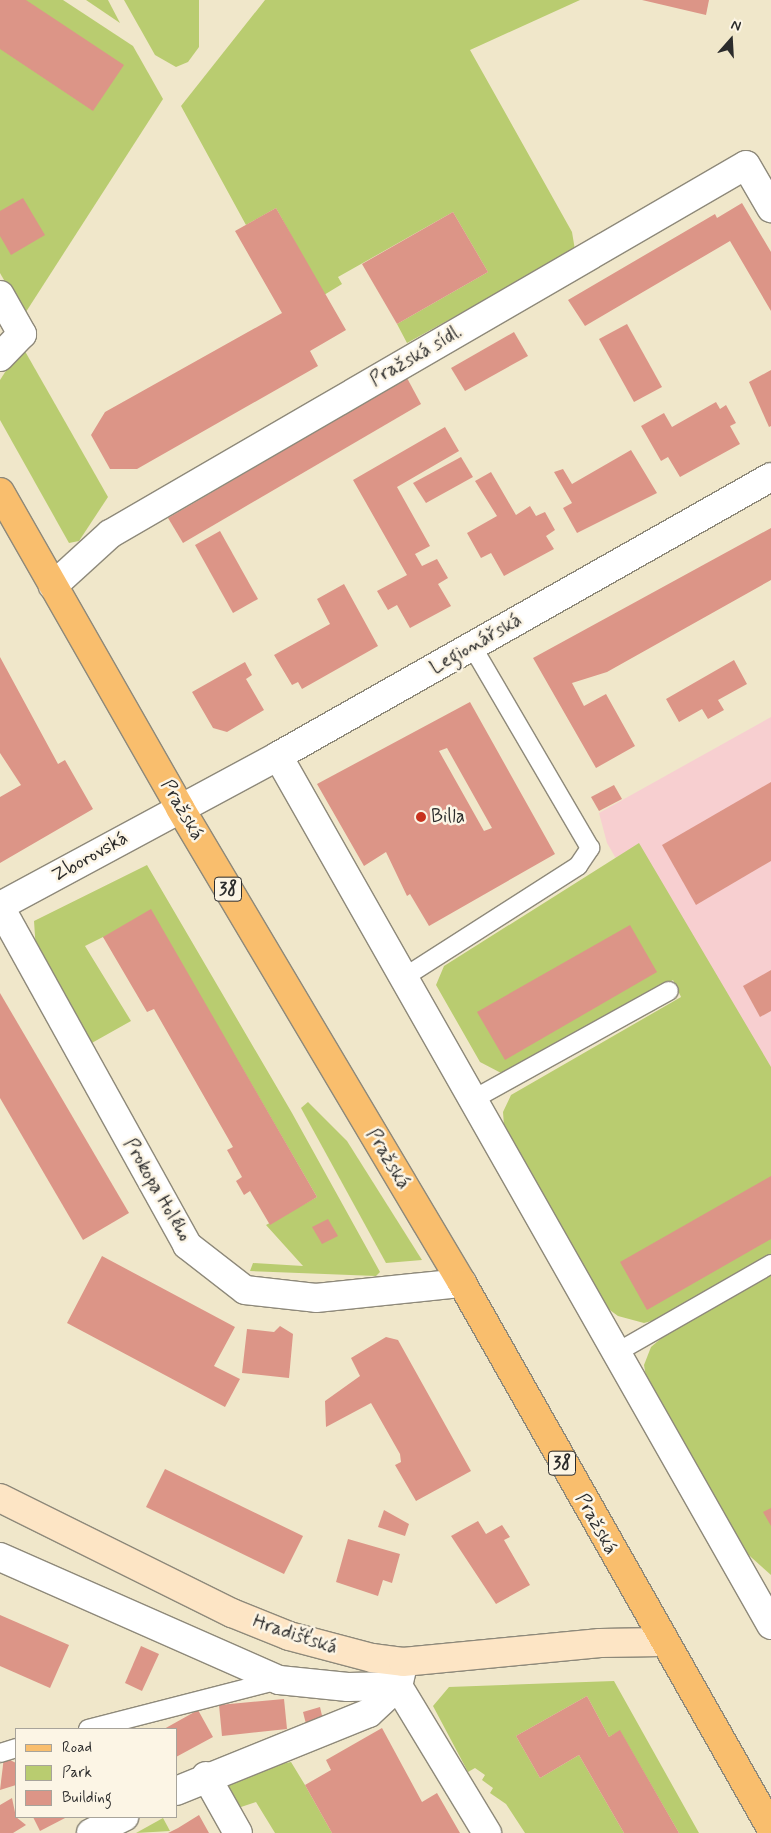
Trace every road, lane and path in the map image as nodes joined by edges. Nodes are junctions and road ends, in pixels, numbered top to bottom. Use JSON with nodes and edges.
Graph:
{"nodes":[{"id":1,"x":771,"y":208,"type":"edge"},
{"id":2,"x":0,"y":296,"type":"edge"},
{"id":3,"x":0,"y":357,"type":"edge"},
{"id":4,"x":771,"y":476,"type":"edge"},
{"id":5,"x":0,"y":492,"type":"edge"},
{"id":6,"x":53,"y":586,"type":"junction"},
{"id":7,"x":472,"y":646,"type":"junction"},
{"id":8,"x":278,"y":756,"type":"junction"},
{"id":9,"x":180,"y":808,"type":"junction"},
{"id":10,"x":0,"y":907,"type":"edge"},
{"id":11,"x":403,"y":978,"type":"junction"},
{"id":12,"x":669,"y":991,"type":"dead end"},
{"id":13,"x":472,"y":1100,"type":"junction"},
{"id":14,"x":771,"y":1264,"type":"edge"},
{"id":15,"x":462,"y":1284,"type":"junction"},
{"id":16,"x":614,"y":1354,"type":"junction"},
{"id":17,"x":0,"y":1498,"type":"edge"},
{"id":18,"x":0,"y":1558,"type":"edge"},
{"id":19,"x":764,"y":1598,"type":"edge"},
{"id":20,"x":771,"y":1626,"type":"edge"},
{"id":21,"x":662,"y":1642,"type":"junction"},
{"id":22,"x":279,"y":1680,"type":"junction"},
{"id":23,"x":403,"y":1681,"type":"junction"},
{"id":24,"x":92,"y":1728,"type":"edge"},
{"id":25,"x":15,"y":1748,"type":"edge"},
{"id":26,"x":0,"y":1753,"type":"edge"},
{"id":27,"x":206,"y":1776,"type":"junction"},
{"id":28,"x":178,"y":1790,"type":"edge"},
{"id":29,"x":122,"y":1818,"type":"edge"},
{"id":30,"x":771,"y":1828,"type":"edge"},
{"id":31,"x":91,"y":1833,"type":"edge"},
{"id":32,"x":238,"y":1833,"type":"edge"},
{"id":33,"x":487,"y":1833,"type":"edge"}],
"edges":[{"from":1,"to":6,"type":"street","name":"Pražská sídl."},
{"from":2,"to":3,"type":"street"},
{"from":4,"to":7,"type":"street","name":"Legionářská"},
{"from":5,"to":6,"type":"main road","name":"Pražská","number":"38"},
{"from":6,"to":9,"type":"main road","name":"Pražská","number":"38"},
{"from":7,"to":8,"type":"street","name":"Legionářská"},
{"from":7,"to":11,"type":"lane"},
{"from":8,"to":9,"type":"street","name":"Legionářská"},
{"from":8,"to":11,"type":"street"},
{"from":9,"to":10,"type":"street","name":"Zborovská"},
{"from":9,"to":15,"type":"main road","name":"Pražská","number":"38"},
{"from":10,"to":15,"type":"street","name":"Prokopa Holého"},
{"from":11,"to":13,"type":"street"},
{"from":12,"to":13,"type":"lane"},
{"from":13,"to":16,"type":"street"},
{"from":14,"to":16,"type":"lane"},
{"from":15,"to":21,"type":"main road","name":"Pražská","number":"38"},
{"from":16,"to":19,"type":"street"},
{"from":17,"to":23,"type":"street","name":"Hradišťská"},
{"from":18,"to":22,"type":"street","name":"Hradišťská"},
{"from":19,"to":20,"type":"street"},
{"from":21,"to":23,"type":"street","name":"Hradišťská"},
{"from":21,"to":30,"type":"main road","name":"Pražská","number":"38"},
{"from":22,"to":23,"type":"street","name":"Hradišťská"},
{"from":22,"to":24,"type":"lane"},
{"from":23,"to":27,"type":"street"},
{"from":23,"to":33,"type":"street"},
{"from":25,"to":26,"type":"lane"},
{"from":27,"to":28,"type":"street"},
{"from":27,"to":32,"type":"street"},
{"from":29,"to":31,"type":"street"}]}
